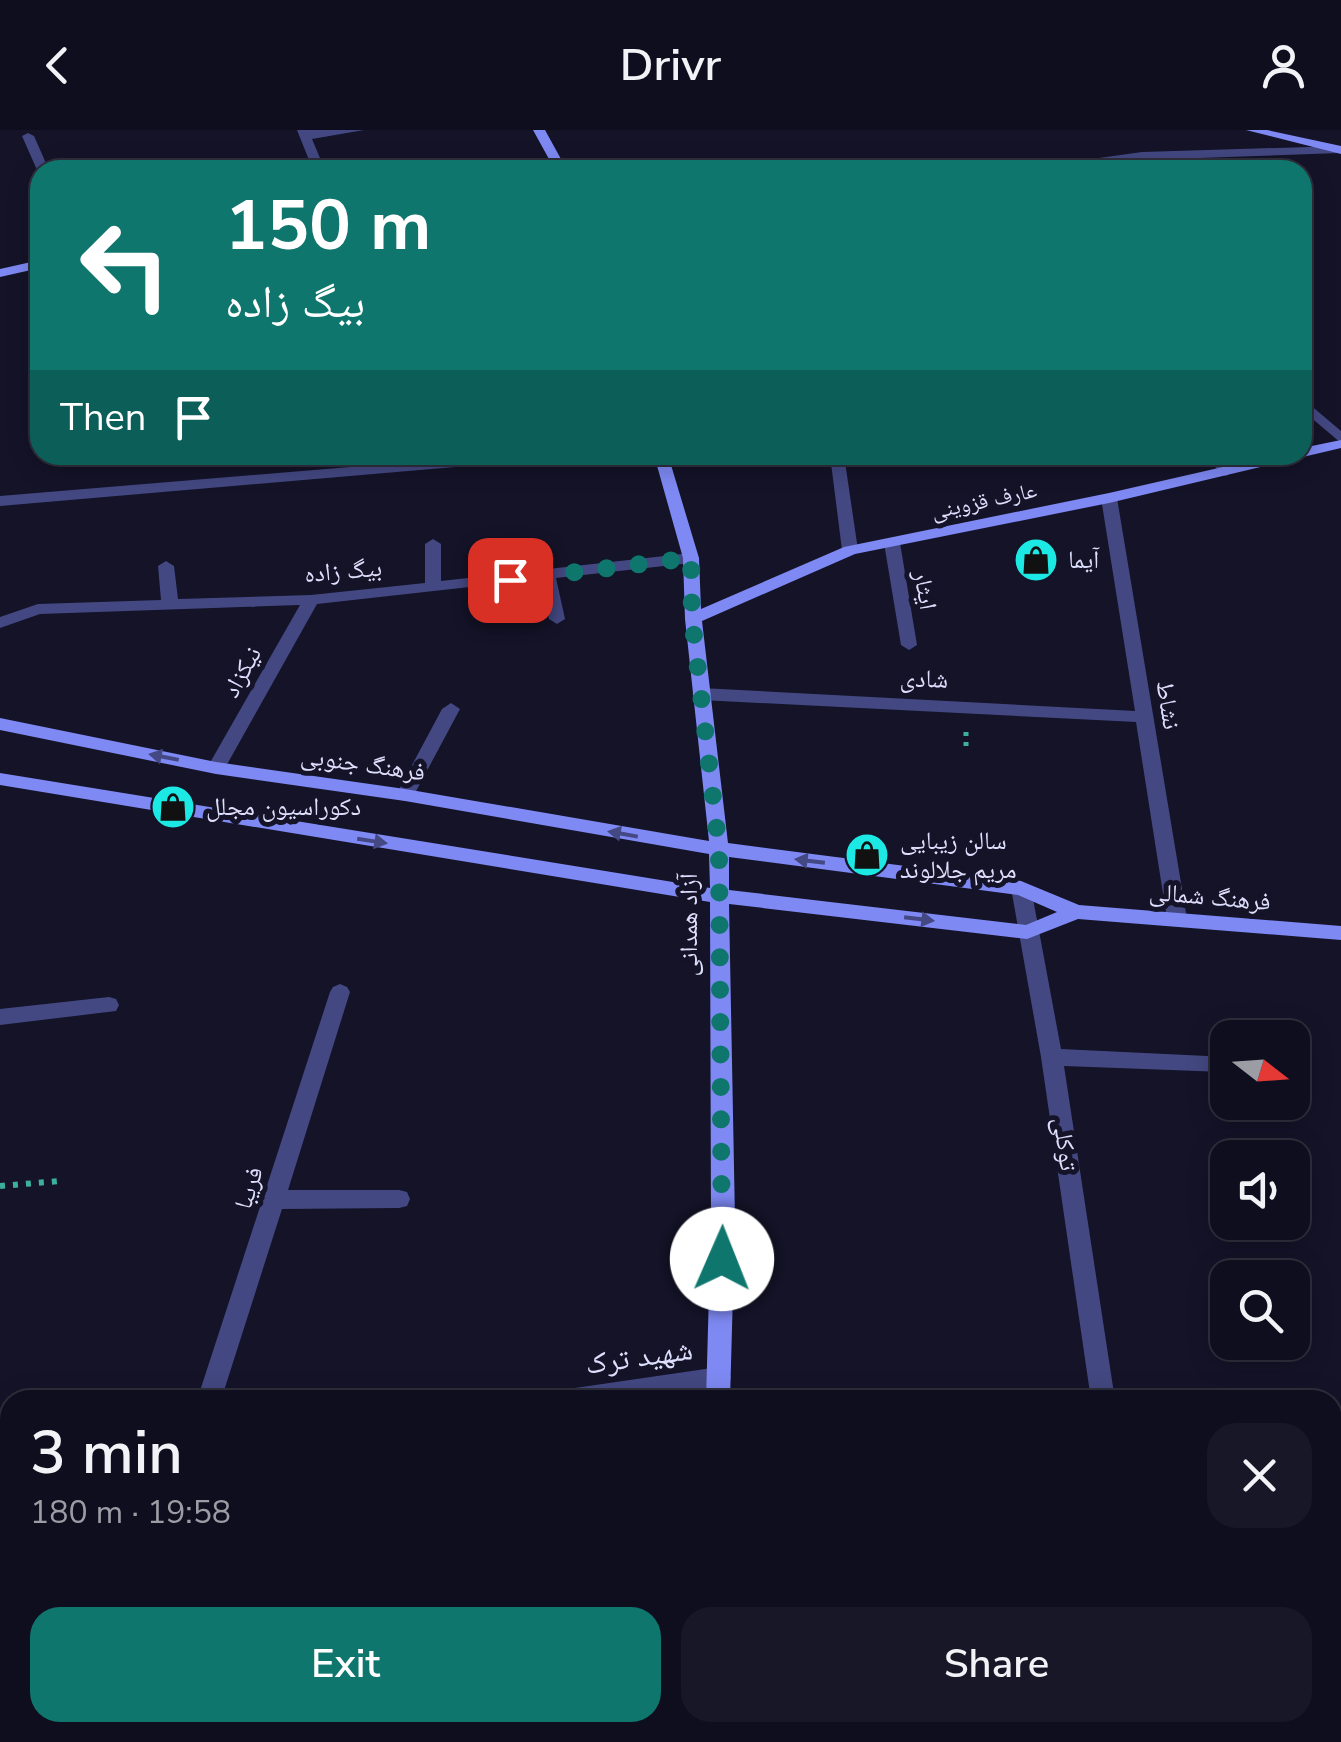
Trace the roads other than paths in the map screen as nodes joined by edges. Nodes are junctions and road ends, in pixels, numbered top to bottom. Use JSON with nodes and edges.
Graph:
{"nodes":[{"id":1,"x":358,"y":130,"type":"edge"},
{"id":2,"x":539,"y":130,"type":"edge"},
{"id":3,"x":1252,"y":130,"type":"edge"},
{"id":4,"x":304,"y":133,"type":"edge"},
{"id":5,"x":28,"y":136,"type":"dead end"},
{"id":6,"x":1340,"y":149,"type":"edge"},
{"id":7,"x":1142,"y":156,"type":"junction"},
{"id":8,"x":39,"y":160,"type":"edge"},
{"id":9,"x":315,"y":160,"type":"edge"},
{"id":10,"x":556,"y":160,"type":"edge"},
{"id":11,"x":1113,"y":160,"type":"edge"},
{"id":12,"x":1146,"y":160,"type":"edge"},
{"id":13,"x":30,"y":266,"type":"edge"},
{"id":14,"x":0,"y":273,"type":"edge"},
{"id":15,"x":1312,"y":412,"type":"edge"},
{"id":16,"x":1341,"y":441,"type":"edge"},
{"id":17,"x":1312,"y":450,"type":"edge"},
{"id":18,"x":430,"y":465,"type":"edge"},
{"id":19,"x":664,"y":465,"type":"edge"},
{"id":20,"x":838,"y":465,"type":"edge"},
{"id":21,"x":1221,"y":465,"type":"edge"},
{"id":22,"x":1252,"y":465,"type":"edge"},
{"id":23,"x":1226,"y":471,"type":"junction"},
{"id":24,"x":1109,"y":498,"type":"junction"},
{"id":25,"x":0,"y":501,"type":"edge"},
{"id":26,"x":892,"y":543,"type":"junction"},
{"id":27,"x":433,"y":544,"type":"dead end"},
{"id":28,"x":850,"y":550,"type":"junction"},
{"id":29,"x":691,"y":558,"type":"junction"},
{"id":30,"x":166,"y":566,"type":"dead end"},
{"id":31,"x":548,"y":576,"type":"junction"},
{"id":32,"x":433,"y":588,"type":"junction"},
{"id":33,"x":311,"y":600,"type":"junction"},
{"id":34,"x":170,"y":604,"type":"junction"},
{"id":35,"x":692,"y":618,"type":"junction"},
{"id":36,"x":557,"y":619,"type":"dead end"},
{"id":37,"x":0,"y":624,"type":"edge"},
{"id":38,"x":909,"y":645,"type":"dead end"},
{"id":39,"x":702,"y":694,"type":"junction"},
{"id":40,"x":451,"y":708,"type":"dead end"},
{"id":41,"x":1145,"y":718,"type":"junction"},
{"id":42,"x":0,"y":724,"type":"edge"},
{"id":43,"x":216,"y":768,"type":"junction"},
{"id":44,"x":0,"y":779,"type":"edge"},
{"id":45,"x":404,"y":795,"type":"junction"},
{"id":46,"x":719,"y":849,"type":"junction"},
{"id":47,"x":1022,"y":888,"type":"junction"},
{"id":48,"x":718,"y":896,"type":"junction"},
{"id":49,"x":1076,"y":912,"type":"junction"},
{"id":50,"x":1178,"y":920,"type":"junction"},
{"id":51,"x":1027,"y":932,"type":"junction"},
{"id":52,"x":1341,"y":932,"type":"edge"},
{"id":53,"x":340,"y":992,"type":"dead end"},
{"id":54,"x":109,"y":1005,"type":"dead end"},
{"id":55,"x":0,"y":1016,"type":"edge"},
{"id":56,"x":1052,"y":1057,"type":"junction"},
{"id":57,"x":1210,"y":1063,"type":"edge"},
{"id":58,"x":398,"y":1199,"type":"dead end"},
{"id":59,"x":274,"y":1200,"type":"junction"},
{"id":60,"x":719,"y":1389,"type":"edge"},
{"id":61,"x":212,"y":1390,"type":"edge"},
{"id":62,"x":1102,"y":1390,"type":"edge"}],
"edges":[{"from":1,"to":4,"type":"street"},
{"from":2,"to":10,"type":"street"},
{"from":3,"to":6,"type":"street"},
{"from":4,"to":9,"type":"street"},
{"from":5,"to":8,"type":"street"},
{"from":6,"to":7,"type":"street"},
{"from":7,"to":11,"type":"street"},
{"from":7,"to":12,"type":"street"},
{"from":13,"to":14,"type":"street"},
{"from":15,"to":16,"type":"street"},
{"from":16,"to":17,"type":"street"},
{"from":18,"to":25,"type":"street"},
{"from":19,"to":29,"type":"street","name":"آزاد همدانی"},
{"from":20,"to":28,"type":"street"},
{"from":21,"to":23,"type":"street"},
{"from":22,"to":23,"type":"street","name":"عارف قزوینی"},
{"from":23,"to":24,"type":"street","name":"عارف قزوینی"},
{"from":24,"to":26,"type":"street","name":"عارف قزوینی"},
{"from":24,"to":41,"type":"street","name":"نشاط"},
{"from":26,"to":28,"type":"street","name":"عارف قزوینی"},
{"from":26,"to":38,"type":"street","name":"ایثار"},
{"from":27,"to":32,"type":"street"},
{"from":28,"to":35,"type":"street","name":"عارف قزوینی"},
{"from":29,"to":31,"type":"street","name":"بیگ زاده"},
{"from":29,"to":35,"type":"street","name":"آزاد همدانی"},
{"from":30,"to":34,"type":"street"},
{"from":31,"to":32,"type":"street","name":"بیگ زاده"},
{"from":31,"to":36,"type":"street"},
{"from":32,"to":33,"type":"street","name":"بیگ زاده"},
{"from":33,"to":34,"type":"street","name":"بیگ زاده"},
{"from":33,"to":43,"type":"street","name":"نیکزاد"},
{"from":34,"to":37,"type":"street","name":"بیگ زاده"},
{"from":35,"to":39,"type":"street","name":"آزاد همدانی"},
{"from":39,"to":41,"type":"street","name":"شادی"},
{"from":39,"to":46,"type":"street","name":"آزاد همدانی"},
{"from":40,"to":45,"type":"street"},
{"from":41,"to":50,"type":"street","name":"نشاط"},
{"from":43,"to":42,"type":"street","name":"فرهنگ جنوبی","one_way":true},
{"from":43,"to":45,"type":"street","name":"فرهنگ جنوبی"},
{"from":44,"to":48,"type":"street","one_way":true},
{"from":46,"to":45,"type":"street","name":"فرهنگ جنوبی","one_way":true},
{"from":47,"to":46,"type":"street","name":"فرهنگ شمالی","one_way":true},
{"from":46,"to":48,"type":"street","name":"آزاد همدانی"},
{"from":47,"to":49,"type":"street","name":"فرهنگ شمالی"},
{"from":47,"to":51,"type":"street","name":"توکلی"},
{"from":48,"to":51,"type":"street","name":"فرهنگ شمالی","one_way":true},
{"from":48,"to":60,"type":"street","name":"آزاد همدانی"},
{"from":49,"to":50,"type":"street","name":"فرهنگ شمالی"},
{"from":49,"to":51,"type":"street","name":"فرهنگ شمالی"},
{"from":50,"to":52,"type":"street","name":"فرهنگ شمالی"},
{"from":51,"to":56,"type":"street","name":"توکلی"},
{"from":53,"to":59,"type":"street","name":"فریبا"},
{"from":54,"to":55,"type":"street"},
{"from":56,"to":57,"type":"street"},
{"from":56,"to":62,"type":"street","name":"توکلی"},
{"from":58,"to":59,"type":"street"},
{"from":59,"to":61,"type":"street","name":"فریبا"}]}
